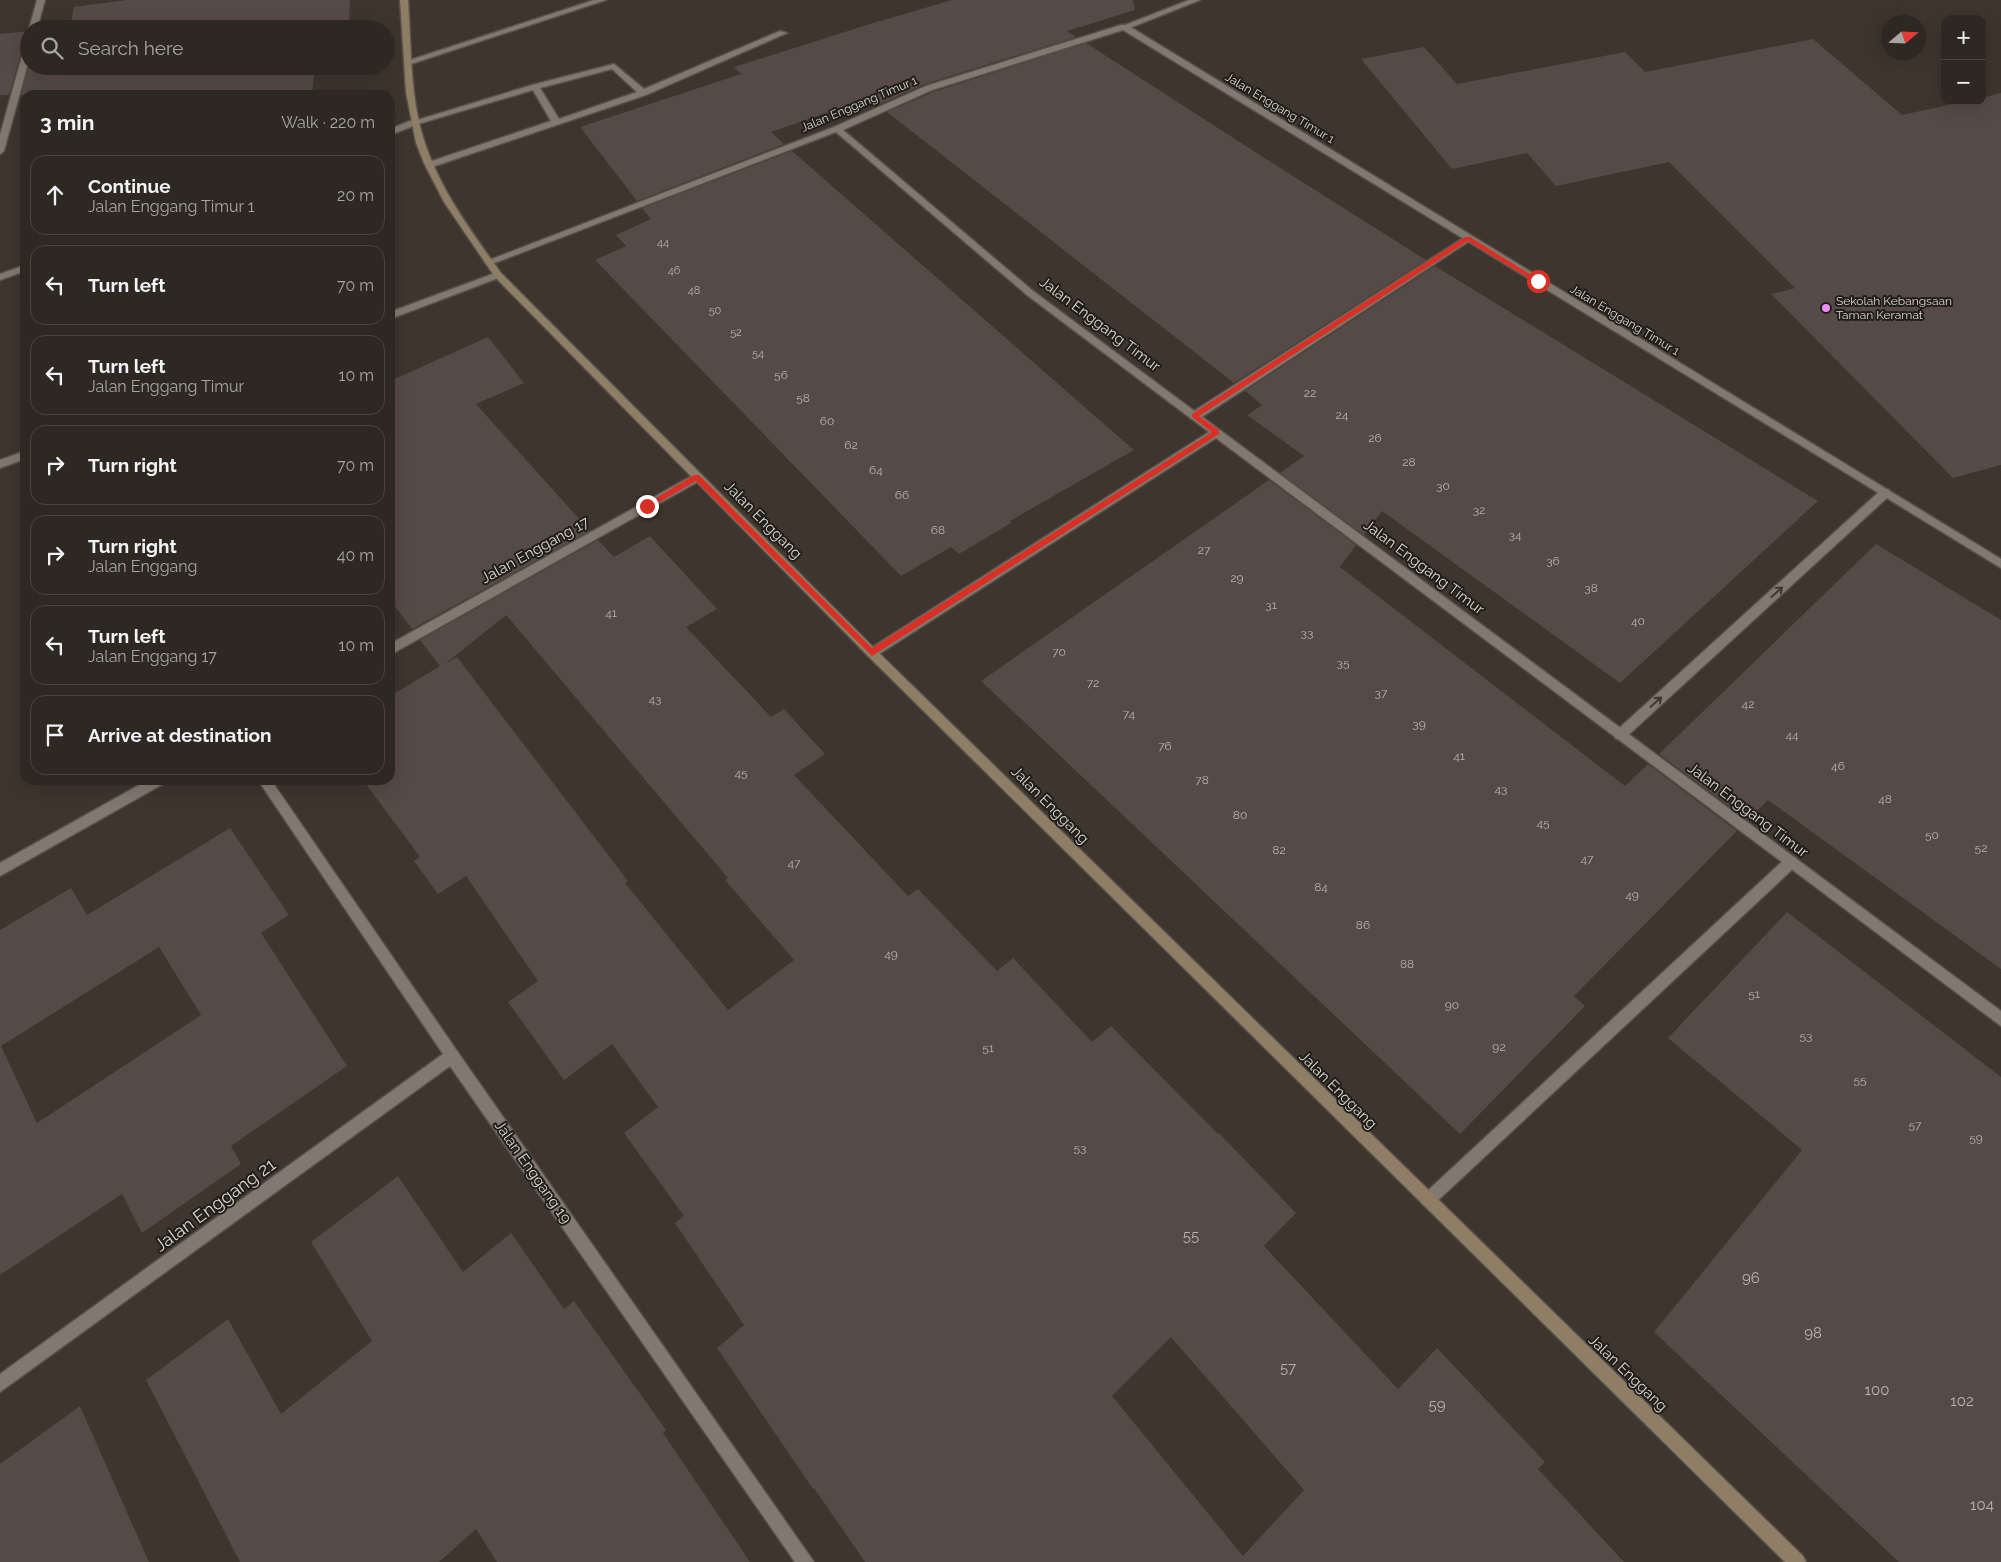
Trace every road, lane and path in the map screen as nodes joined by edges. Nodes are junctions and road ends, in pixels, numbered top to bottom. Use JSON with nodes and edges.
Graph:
{"nodes":[{"id":1,"x":41,"y":0,"type":"edge"},
{"id":2,"x":404,"y":0,"type":"edge"},
{"id":3,"x":602,"y":0,"type":"edge"},
{"id":4,"x":1196,"y":0,"type":"edge"},
{"id":5,"x":35,"y":20,"type":"edge"},
{"id":6,"x":1124,"y":27,"type":"junction"},
{"id":7,"x":783,"y":33,"type":"dead end"},
{"id":8,"x":408,"y":62,"type":"junction"},
{"id":9,"x":21,"y":75,"type":"edge"},
{"id":10,"x":535,"y":87,"type":"junction"},
{"id":11,"x":643,"y":93,"type":"junction"},
{"id":12,"x":415,"y":122,"type":"junction"},
{"id":13,"x":556,"y":123,"type":"junction"},
{"id":14,"x":838,"y":129,"type":"junction"},
{"id":15,"x":395,"y":130,"type":"edge"},
{"id":16,"x":0,"y":151,"type":"edge"},
{"id":17,"x":429,"y":166,"type":"junction"},
{"id":18,"x":1468,"y":238,"type":"junction"},
{"id":19,"x":489,"y":262,"type":"junction"},
{"id":20,"x":20,"y":270,"type":"edge"},
{"id":21,"x":498,"y":275,"type":"junction"},
{"id":22,"x":0,"y":277,"type":"edge"},
{"id":23,"x":395,"y":314,"type":"edge"},
{"id":24,"x":1195,"y":416,"type":"junction"},
{"id":25,"x":1217,"y":432,"type":"junction"},
{"id":26,"x":20,"y":457,"type":"edge"},
{"id":27,"x":0,"y":464,"type":"edge"},
{"id":28,"x":697,"y":477,"type":"junction"},
{"id":29,"x":1885,"y":494,"type":"junction"},
{"id":30,"x":2001,"y":564,"type":"edge"},
{"id":31,"x":395,"y":647,"type":"edge"},
{"id":32,"x":872,"y":653,"type":"junction"},
{"id":33,"x":1620,"y":734,"type":"junction"},
{"id":34,"x":150,"y":785,"type":"edge"},
{"id":35,"x":267,"y":785,"type":"edge"},
{"id":36,"x":1791,"y":862,"type":"junction"},
{"id":37,"x":0,"y":870,"type":"edge"},
{"id":38,"x":2001,"y":1019,"type":"edge"},
{"id":39,"x":452,"y":1056,"type":"junction"},
{"id":40,"x":1428,"y":1200,"type":"junction"},
{"id":41,"x":0,"y":1384,"type":"edge"},
{"id":42,"x":805,"y":1562,"type":"edge"},
{"id":43,"x":1797,"y":1562,"type":"edge"}],
"edges":[{"from":1,"to":5,"type":"street"},
{"from":2,"to":8,"type":"main road","name":"Jalan Enggang"},
{"from":3,"to":8,"type":"street"},
{"from":4,"to":6,"type":"street"},
{"from":6,"to":14,"type":"street","name":"Jalan Enggang Timur 1"},
{"from":6,"to":18,"type":"street","name":"Jalan Enggang Timur 1"},
{"from":7,"to":11,"type":"street"},
{"from":8,"to":12,"type":"main road","name":"Jalan Enggang"},
{"from":9,"to":16,"type":"street"},
{"from":10,"to":11,"type":"street"},
{"from":10,"to":12,"type":"street"},
{"from":10,"to":13,"type":"street"},
{"from":11,"to":13,"type":"street"},
{"from":12,"to":15,"type":"street"},
{"from":12,"to":17,"type":"main road","name":"Jalan Enggang"},
{"from":13,"to":17,"type":"street"},
{"from":14,"to":19,"type":"street","name":"Jalan Enggang Timur 1"},
{"from":14,"to":24,"type":"street","name":"Jalan Enggang Timur"},
{"from":17,"to":19,"type":"main road","name":"Jalan Enggang"},
{"from":18,"to":24,"type":"street"},
{"from":18,"to":29,"type":"street","name":"Jalan Enggang Timur 1"},
{"from":19,"to":21,"type":"main road","name":"Jalan Enggang"},
{"from":20,"to":22,"type":"street"},
{"from":21,"to":23,"type":"street"},
{"from":21,"to":28,"type":"main road","name":"Jalan Enggang"},
{"from":24,"to":25,"type":"street","name":"Jalan Enggang Timur"},
{"from":25,"to":32,"type":"street"},
{"from":25,"to":33,"type":"street","name":"Jalan Enggang Timur"},
{"from":26,"to":27,"type":"street"},
{"from":28,"to":31,"type":"street","name":"Jalan Enggang 17"},
{"from":28,"to":32,"type":"main road","name":"Jalan Enggang"},
{"from":29,"to":30,"type":"street","name":"Jalan Enggang Timur 1"},
{"from":33,"to":29,"type":"street","one_way":true},
{"from":32,"to":40,"type":"main road","name":"Jalan Enggang"},
{"from":33,"to":36,"type":"street","name":"Jalan Enggang Timur"},
{"from":34,"to":37,"type":"street"},
{"from":35,"to":39,"type":"street","name":"Jalan Enggang 19"},
{"from":36,"to":38,"type":"street","name":"Jalan Enggang Timur"},
{"from":36,"to":40,"type":"street"},
{"from":39,"to":41,"type":"street","name":"Jalan Enggang 21"},
{"from":39,"to":42,"type":"street","name":"Jalan Enggang 19"},
{"from":40,"to":43,"type":"main road","name":"Jalan Enggang"}]}
